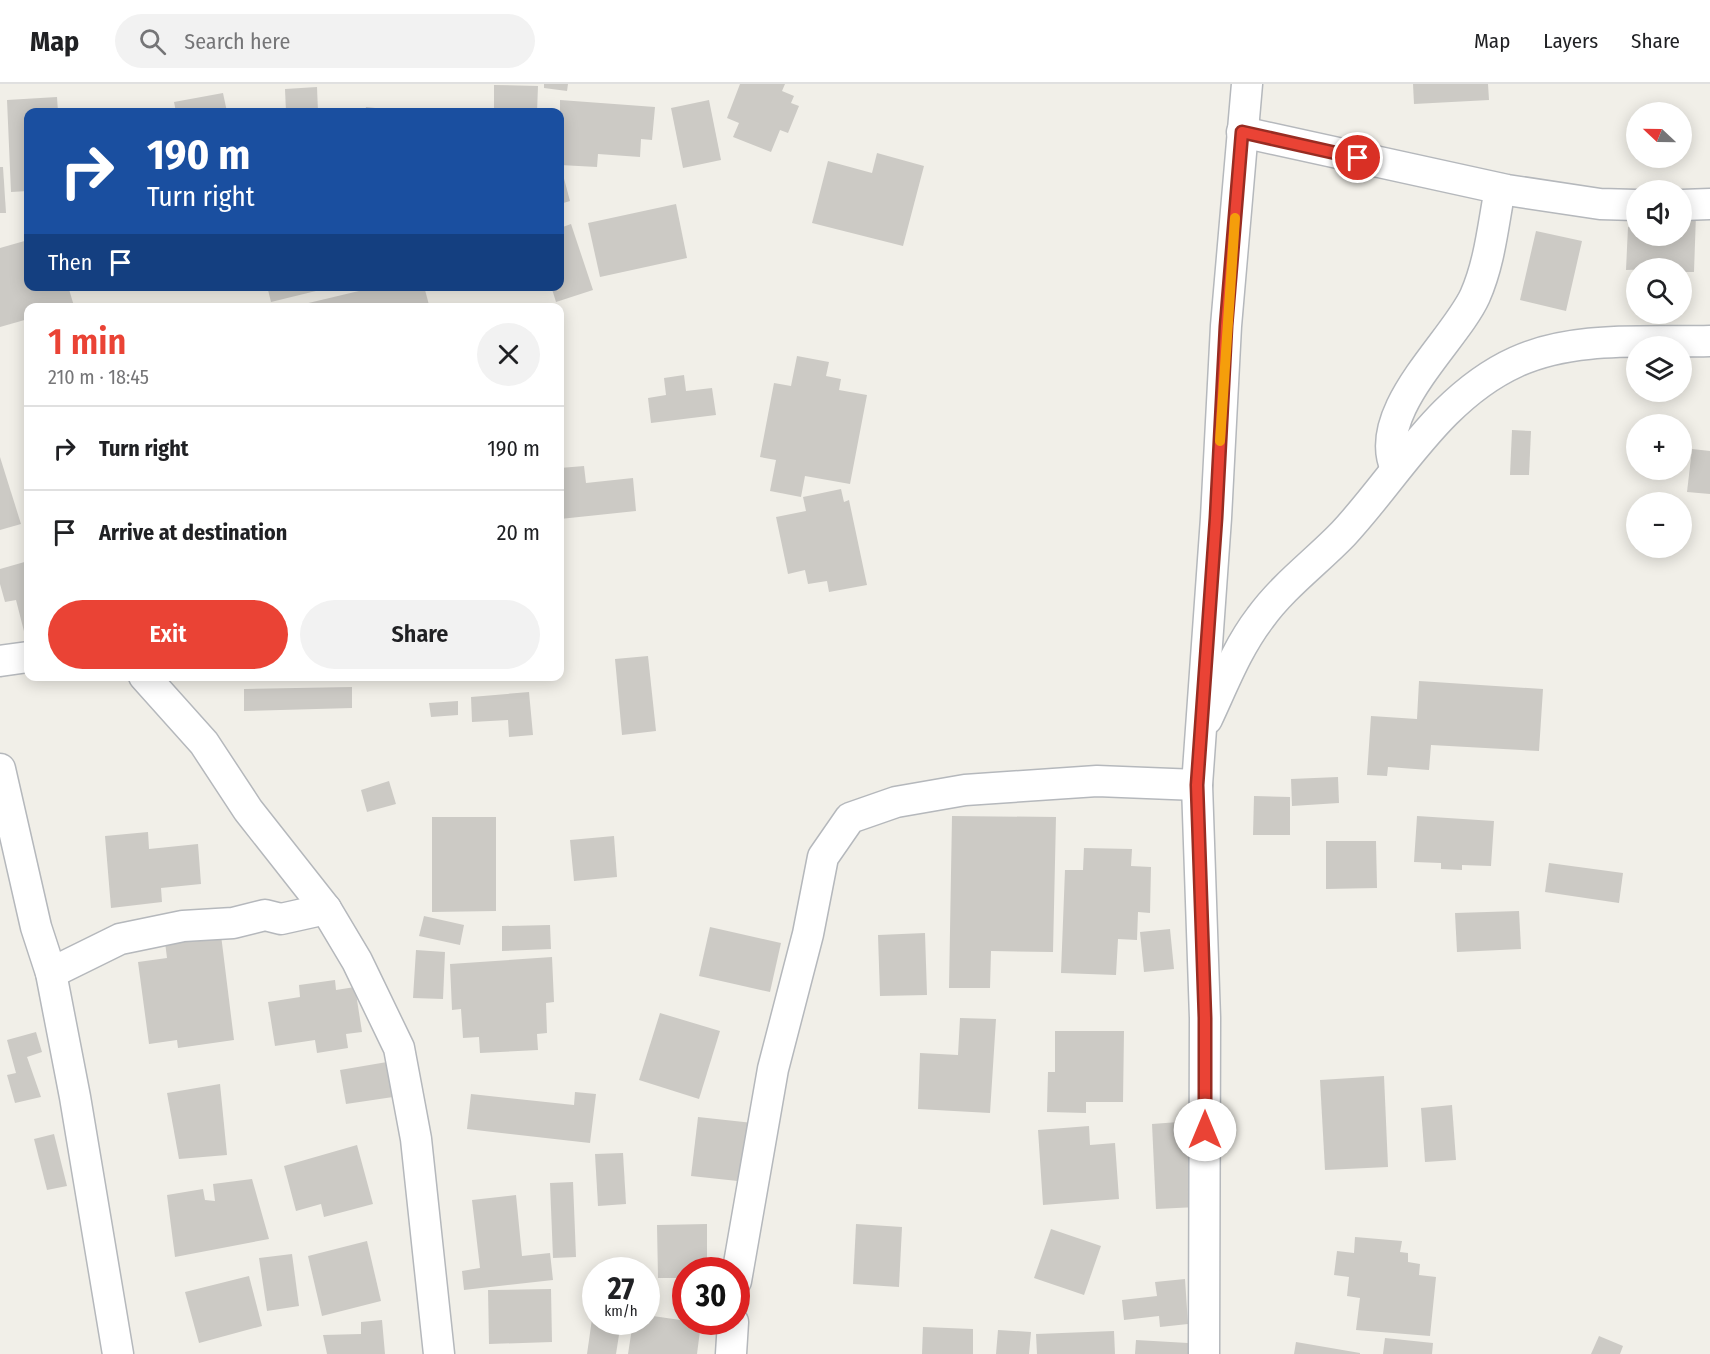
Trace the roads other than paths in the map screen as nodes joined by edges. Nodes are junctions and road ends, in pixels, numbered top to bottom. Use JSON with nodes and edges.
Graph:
{"nodes":[{"id":1,"x":1247,"y":84,"type":"edge"},
{"id":2,"x":1242,"y":132,"type":"junction"},
{"id":3,"x":1500,"y":189,"type":"junction"},
{"id":4,"x":1710,"y":204,"type":"edge"},
{"id":5,"x":1626,"y":205,"type":"edge"},
{"id":6,"x":1692,"y":205,"type":"edge"},
{"id":7,"x":1710,"y":341,"type":"edge"},
{"id":8,"x":1396,"y":469,"type":"junction"},
{"id":9,"x":24,"y":658,"type":"edge"},
{"id":10,"x":0,"y":661,"type":"edge"},
{"id":11,"x":148,"y":681,"type":"edge"},
{"id":12,"x":1200,"y":732,"type":"junction"},
{"id":13,"x":0,"y":769,"type":"edge"},
{"id":14,"x":1197,"y":785,"type":"junction"},
{"id":15,"x":326,"y":909,"type":"junction"},
{"id":16,"x":51,"y":973,"type":"junction"},
{"id":17,"x":740,"y":1257,"type":"edge"},
{"id":18,"x":733,"y":1335,"type":"edge"},
{"id":19,"x":118,"y":1354,"type":"edge"},
{"id":20,"x":438,"y":1354,"type":"edge"},
{"id":21,"x":731,"y":1354,"type":"edge"},
{"id":22,"x":1204,"y":1354,"type":"edge"}],
"edges":[{"from":1,"to":2,"type":"street"},
{"from":2,"to":3,"type":"street"},
{"from":2,"to":12,"type":"street"},
{"from":3,"to":5,"type":"street"},
{"from":3,"to":8,"type":"street"},
{"from":4,"to":6,"type":"street"},
{"from":7,"to":8,"type":"street"},
{"from":8,"to":12,"type":"street"},
{"from":9,"to":10,"type":"street"},
{"from":11,"to":15,"type":"street"},
{"from":12,"to":14,"type":"street"},
{"from":13,"to":16,"type":"street"},
{"from":14,"to":17,"type":"street"},
{"from":14,"to":22,"type":"street"},
{"from":15,"to":16,"type":"street"},
{"from":15,"to":20,"type":"street"},
{"from":16,"to":19,"type":"street"},
{"from":18,"to":21,"type":"street"}]}
